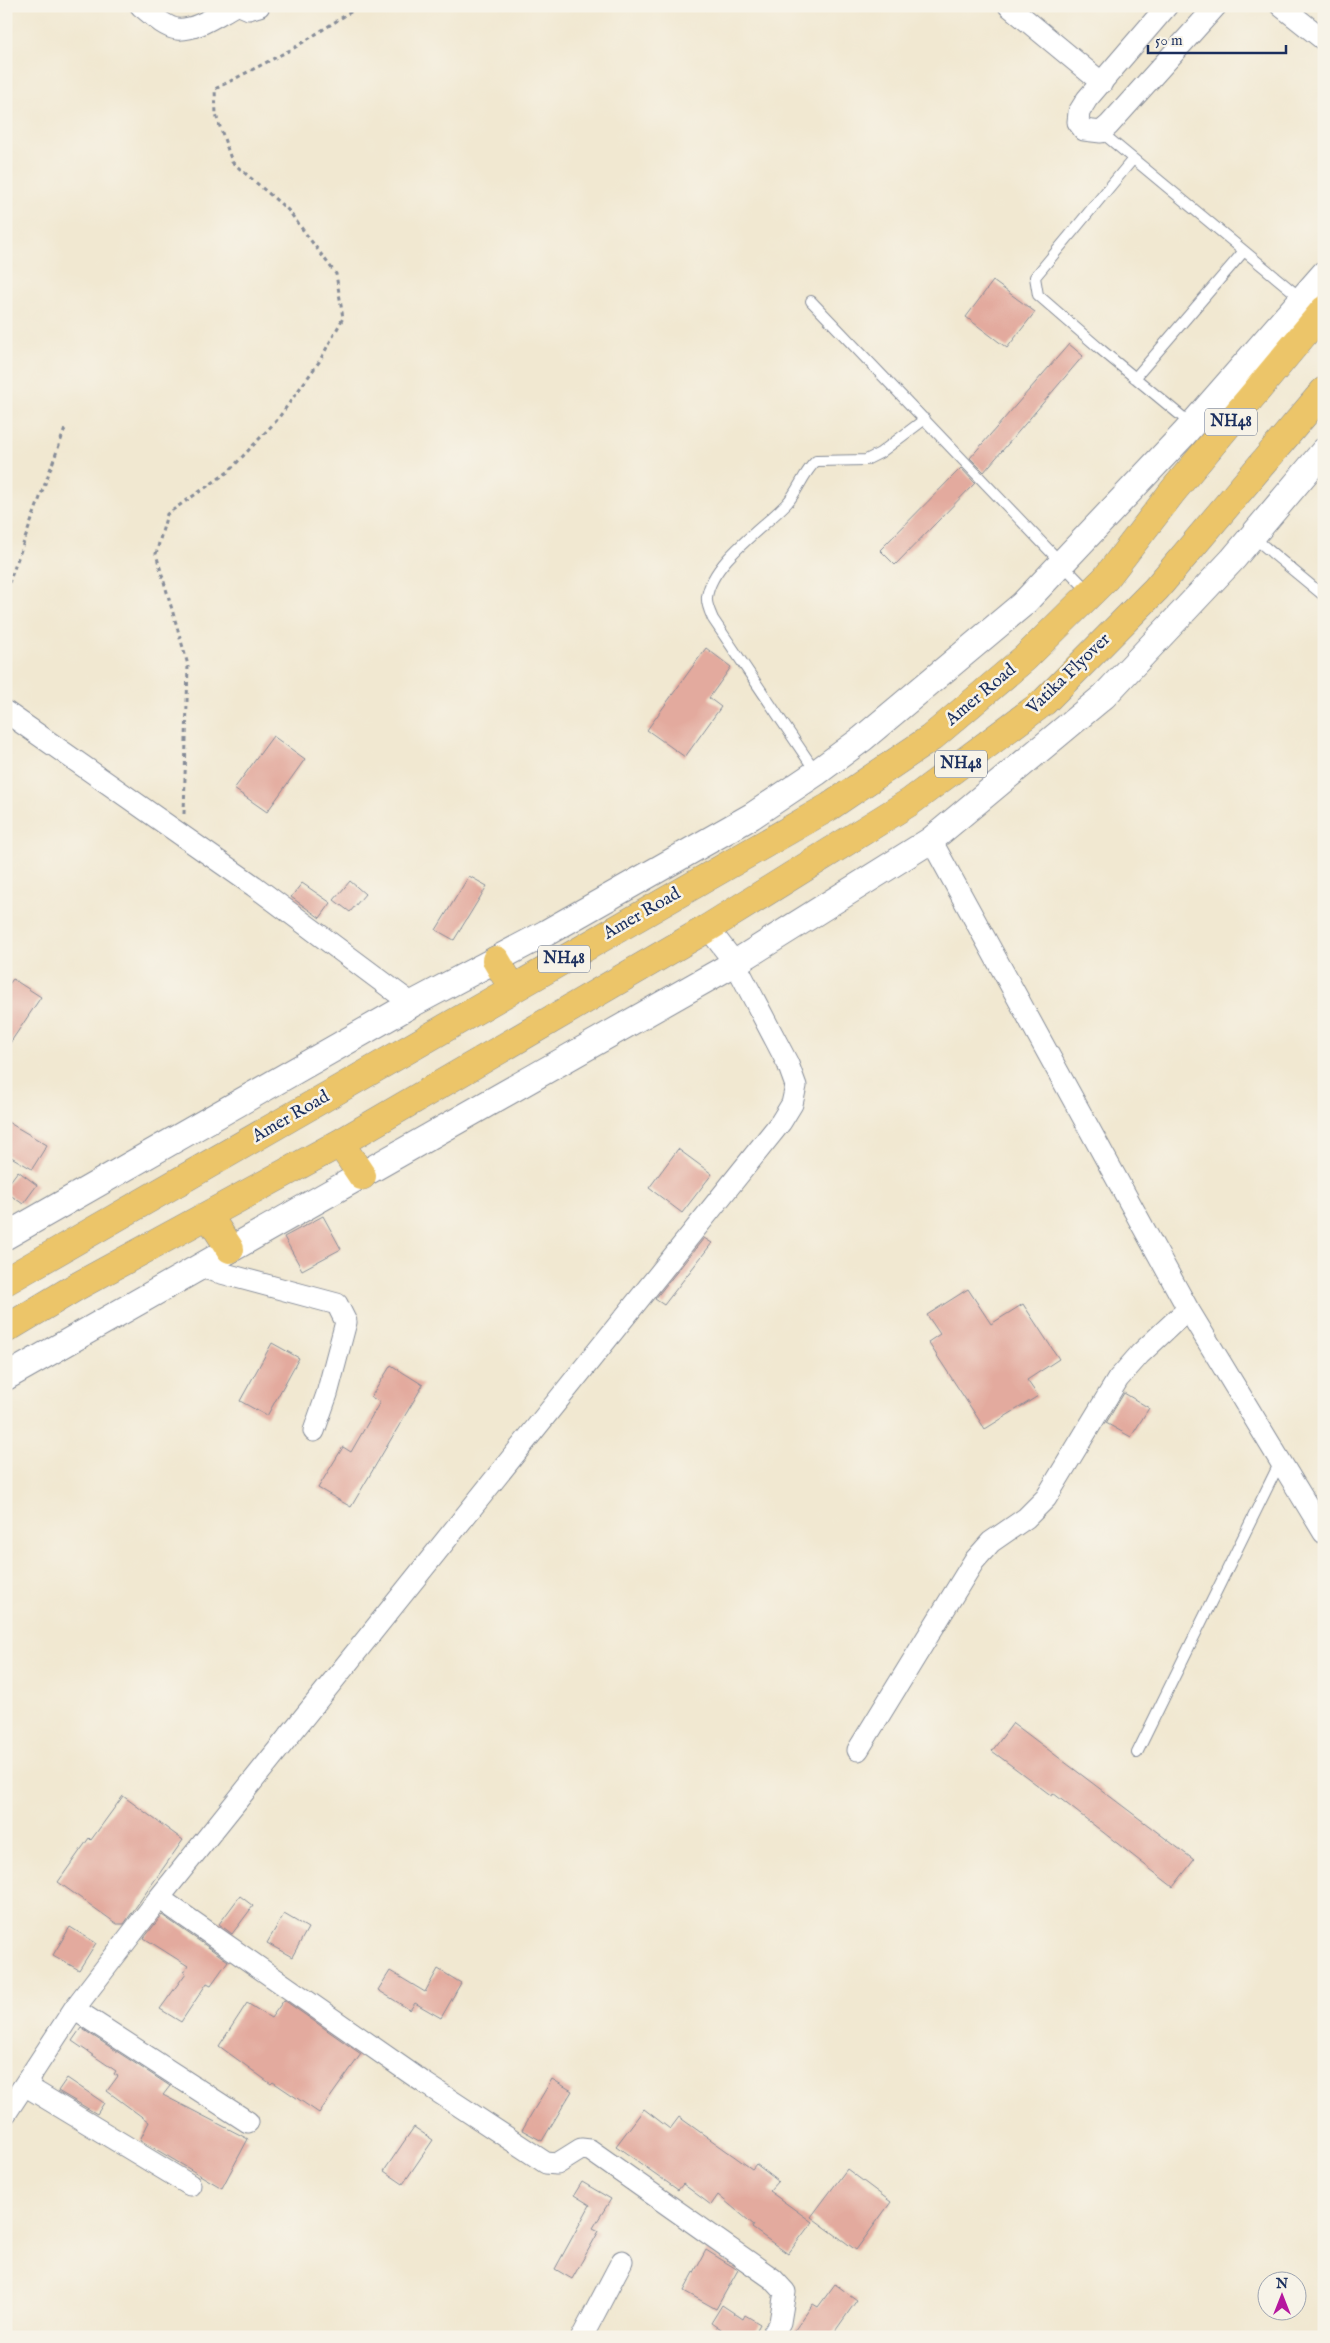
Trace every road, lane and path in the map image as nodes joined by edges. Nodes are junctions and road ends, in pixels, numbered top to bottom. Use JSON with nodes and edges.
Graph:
{"nodes":[{"id":1,"x":141,"y":6,"type":"edge"},
{"id":2,"x":234,"y":6,"type":"edge"},
{"id":3,"x":242,"y":6,"type":"edge"},
{"id":4,"x":259,"y":6,"type":"edge"},
{"id":5,"x":360,"y":6,"type":"edge"},
{"id":6,"x":1009,"y":6,"type":"edge"},
{"id":7,"x":1167,"y":6,"type":"edge"},
{"id":8,"x":1216,"y":6,"type":"edge"},
{"id":9,"x":1282,"y":6,"type":"edge"},
{"id":10,"x":1324,"y":40,"type":"edge"},
{"id":11,"x":1102,"y":83,"type":"junction"},
{"id":12,"x":1101,"y":132,"type":"junction"},
{"id":13,"x":1133,"y":159,"type":"junction"},
{"id":14,"x":1244,"y":251,"type":"junction"},
{"id":15,"x":1324,"y":274,"type":"edge"},
{"id":16,"x":811,"y":301,"type":"dead end"},
{"id":17,"x":1313,"y":305,"type":"edge"},
{"id":18,"x":1135,"y":378,"type":"junction"},
{"id":19,"x":1324,"y":391,"type":"edge"},
{"id":20,"x":925,"y":419,"type":"junction"},
{"id":21,"x":1192,"y":424,"type":"junction"},
{"id":22,"x":66,"y":426,"type":"dead end"},
{"id":23,"x":1324,"y":451,"type":"edge"},
{"id":24,"x":1252,"y":537,"type":"junction"},
{"id":25,"x":1062,"y":561,"type":"junction"},
{"id":26,"x":6,"y":591,"type":"edge"},
{"id":27,"x":1091,"y":593,"type":"junction"},
{"id":28,"x":1324,"y":596,"type":"edge"},
{"id":29,"x":6,"y":712,"type":"edge"},
{"id":30,"x":816,"y":773,"type":"junction"},
{"id":31,"x":184,"y":836,"type":"junction"},
{"id":32,"x":931,"y":840,"type":"junction"},
{"id":33,"x":708,"y":928,"type":"junction"},
{"id":34,"x":496,"y":960,"type":"junction"},
{"id":35,"x":735,"y":963,"type":"junction"},
{"id":36,"x":513,"y":989,"type":"junction"},
{"id":37,"x":412,"y":1004,"type":"junction"},
{"id":38,"x":340,"y":1143,"type":"junction"},
{"id":39,"x":362,"y":1176,"type":"junction"},
{"id":40,"x":208,"y":1215,"type":"junction"},
{"id":41,"x":6,"y":1236,"type":"edge"},
{"id":42,"x":230,"y":1249,"type":"junction"},
{"id":43,"x":199,"y":1267,"type":"junction"},
{"id":44,"x":6,"y":1281,"type":"edge"},
{"id":45,"x":1188,"y":1309,"type":"junction"},
{"id":46,"x":6,"y":1329,"type":"edge"},
{"id":47,"x":8,"y":1380,"type":"edge"},
{"id":48,"x":314,"y":1431,"type":"dead end"},
{"id":49,"x":1280,"y":1462,"type":"junction"},
{"id":50,"x":1324,"y":1533,"type":"edge"},
{"id":51,"x":858,"y":1750,"type":"dead end"},
{"id":52,"x":1137,"y":1753,"type":"dead end"},
{"id":53,"x":159,"y":1898,"type":"junction"},
{"id":54,"x":74,"y":2009,"type":"junction"},
{"id":55,"x":26,"y":2086,"type":"junction"},
{"id":56,"x":6,"y":2113,"type":"edge"},
{"id":57,"x":248,"y":2122,"type":"dead end"},
{"id":58,"x":190,"y":2185,"type":"dead end"},
{"id":59,"x":622,"y":2261,"type":"dead end"},
{"id":60,"x":582,"y":2337,"type":"edge"},
{"id":61,"x":771,"y":2337,"type":"edge"}],
"edges":[{"from":1,"to":2,"type":"street"},
{"from":3,"to":4,"type":"street"},
{"from":5,"to":31,"type":"path"},
{"from":6,"to":11,"type":"street"},
{"from":7,"to":11,"type":"street"},
{"from":8,"to":12,"type":"street"},
{"from":9,"to":10,"type":"street"},
{"from":11,"to":12,"type":"street"},
{"from":12,"to":13,"type":"lane"},
{"from":13,"to":14,"type":"lane"},
{"from":13,"to":18,"type":"lane"},
{"from":14,"to":17,"type":"lane"},
{"from":14,"to":18,"type":"lane"},
{"from":15,"to":17,"type":"street"},
{"from":16,"to":20,"type":"lane"},
{"from":17,"to":21,"type":"street"},
{"from":17,"to":27,"type":"highway","number":"NH48"},
{"from":18,"to":21,"type":"lane"},
{"from":19,"to":33,"type":"highway","name":"Vatika Flyover","number":"NH48"},
{"from":20,"to":25,"type":"lane"},
{"from":20,"to":30,"type":"lane"},
{"from":21,"to":25,"type":"street"},
{"from":22,"to":26,"type":"path"},
{"from":23,"to":24,"type":"street"},
{"from":24,"to":28,"type":"lane"},
{"from":24,"to":32,"type":"street"},
{"from":25,"to":27,"type":"lane"},
{"from":25,"to":30,"type":"street"},
{"from":27,"to":36,"type":"highway","name":"Amer Road","number":"NH48"},
{"from":29,"to":31,"type":"street"},
{"from":30,"to":34,"type":"street"},
{"from":31,"to":37,"type":"street"},
{"from":32,"to":35,"type":"street"},
{"from":32,"to":45,"type":"street"},
{"from":33,"to":35,"type":"street"},
{"from":33,"to":38,"type":"highway","number":"NH48"},
{"from":34,"to":36,"type":"highway"},
{"from":34,"to":37,"type":"street"},
{"from":35,"to":39,"type":"street"},
{"from":35,"to":53,"type":"street"},
{"from":36,"to":44,"type":"highway","name":"Amer Road","number":"NH48"},
{"from":37,"to":41,"type":"street"},
{"from":38,"to":39,"type":"highway"},
{"from":38,"to":40,"type":"highway","number":"NH48"},
{"from":39,"to":42,"type":"street"},
{"from":40,"to":42,"type":"highway"},
{"from":40,"to":46,"type":"highway","number":"NH48"},
{"from":42,"to":43,"type":"street"},
{"from":43,"to":47,"type":"street"},
{"from":43,"to":48,"type":"street"},
{"from":45,"to":49,"type":"street"},
{"from":45,"to":51,"type":"street"},
{"from":49,"to":50,"type":"street"},
{"from":49,"to":52,"type":"lane"},
{"from":53,"to":54,"type":"street"},
{"from":53,"to":61,"type":"street"},
{"from":54,"to":55,"type":"street"},
{"from":54,"to":57,"type":"street"},
{"from":55,"to":56,"type":"street"},
{"from":55,"to":58,"type":"street"},
{"from":59,"to":60,"type":"street"}]}
